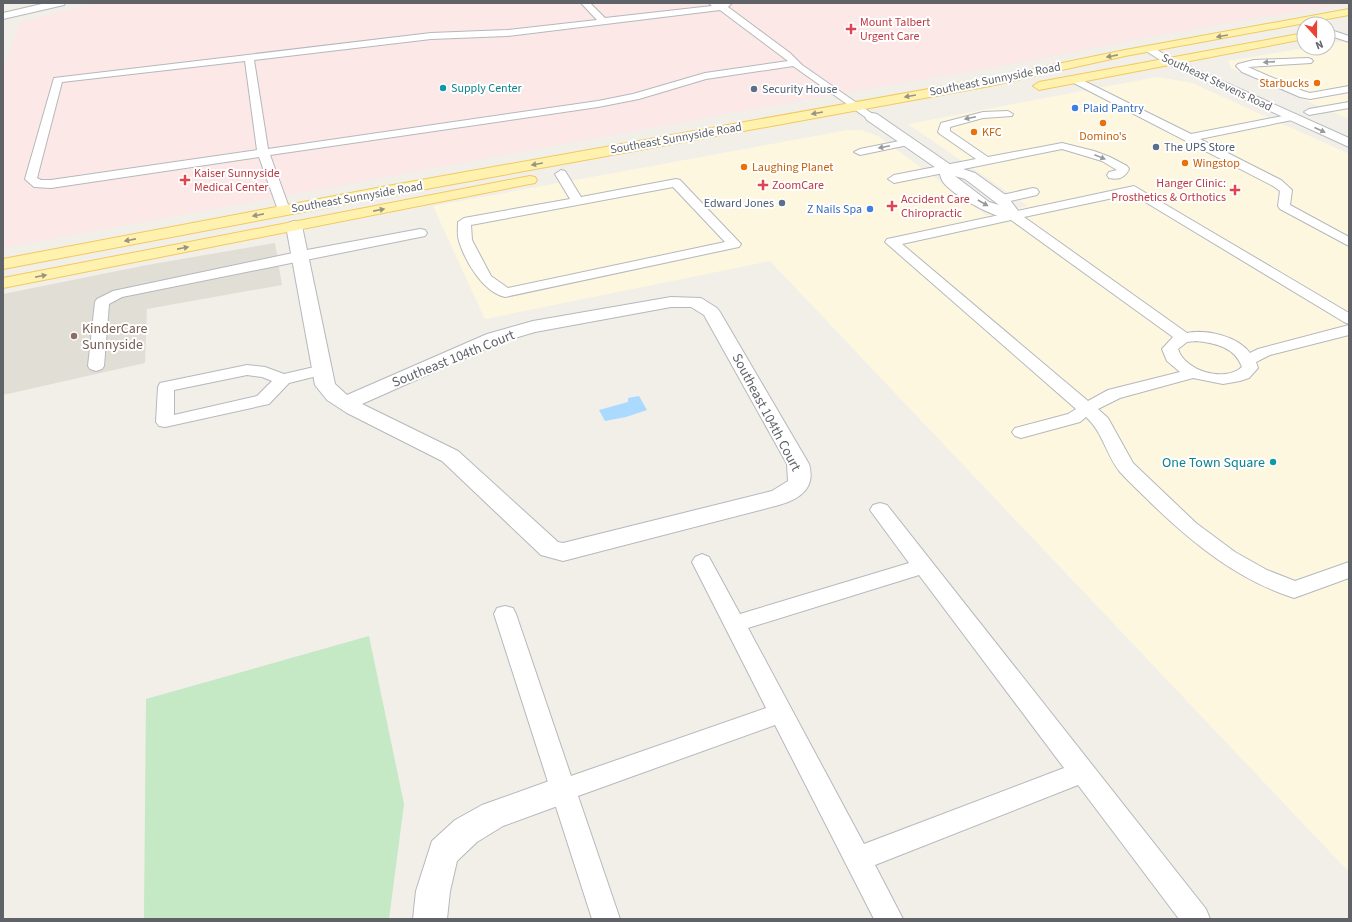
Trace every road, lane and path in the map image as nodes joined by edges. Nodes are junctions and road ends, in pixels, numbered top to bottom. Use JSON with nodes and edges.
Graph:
{"nodes":[{"id":1,"x":28,"y":3,"type":"edge"},
{"id":2,"x":60,"y":3,"type":"edge"},
{"id":3,"x":585,"y":3,"type":"edge"},
{"id":4,"x":721,"y":4,"type":"edge"},
{"id":5,"x":3,"y":8,"type":"edge"},
{"id":6,"x":1349,"y":12,"type":"edge"},
{"id":7,"x":3,"y":16,"type":"edge"},
{"id":8,"x":603,"y":21,"type":"junction"},
{"id":9,"x":1349,"y":28,"type":"edge"},
{"id":10,"x":1336,"y":30,"type":"edge"},
{"id":11,"x":1336,"y":35,"type":"edge"},
{"id":12,"x":1296,"y":37,"type":"edge"},
{"id":13,"x":1349,"y":40,"type":"edge"},
{"id":14,"x":1150,"y":49,"type":"junction"},
{"id":15,"x":249,"y":58,"type":"junction"},
{"id":16,"x":1186,"y":58,"type":"junction"},
{"id":17,"x":1169,"y":61,"type":"junction"},
{"id":18,"x":1308,"y":61,"type":"dead end"},
{"id":19,"x":796,"y":63,"type":"junction"},
{"id":20,"x":1074,"y":79,"type":"junction"},
{"id":21,"x":1026,"y":88,"type":"dead end"},
{"id":22,"x":1349,"y":89,"type":"edge"},
{"id":23,"x":980,"y":96,"type":"dead end"},
{"id":24,"x":965,"y":99,"type":"dead end"},
{"id":25,"x":1349,"y":105,"type":"edge"},
{"id":26,"x":1309,"y":112,"type":"junction"},
{"id":27,"x":853,"y":113,"type":"junction"},
{"id":28,"x":890,"y":113,"type":"dead end"},
{"id":29,"x":1008,"y":114,"type":"dead end"},
{"id":30,"x":872,"y":117,"type":"junction"},
{"id":31,"x":1293,"y":117,"type":"junction"},
{"id":32,"x":1349,"y":130,"type":"edge"},
{"id":33,"x":1189,"y":138,"type":"junction"},
{"id":34,"x":752,"y":139,"type":"dead end"},
{"id":35,"x":909,"y":142,"type":"junction"},
{"id":36,"x":1349,"y":143,"type":"edge"},
{"id":37,"x":623,"y":148,"type":"junction"},
{"id":38,"x":860,"y":152,"type":"dead end"},
{"id":39,"x":263,"y":153,"type":"junction"},
{"id":40,"x":986,"y":161,"type":"junction"},
{"id":41,"x":946,"y":168,"type":"junction"},
{"id":42,"x":561,"y":174,"type":"junction"},
{"id":43,"x":894,"y":179,"type":"dead end"},
{"id":44,"x":1134,"y":190,"type":"junction"},
{"id":45,"x":382,"y":192,"type":"junction"},
{"id":46,"x":1033,"y":192,"type":"dead end"},
{"id":47,"x":1002,"y":199,"type":"junction"},
{"id":48,"x":578,"y":201,"type":"junction"},
{"id":49,"x":284,"y":210,"type":"junction"},
{"id":50,"x":1014,"y":216,"type":"junction"},
{"id":51,"x":294,"y":226,"type":"junction"},
{"id":52,"x":420,"y":233,"type":"dead end"},
{"id":53,"x":1349,"y":242,"type":"edge"},
{"id":54,"x":299,"y":255,"type":"junction"},
{"id":55,"x":3,"y":264,"type":"edge"},
{"id":56,"x":3,"y":283,"type":"edge"},
{"id":57,"x":1349,"y":319,"type":"edge"},
{"id":58,"x":1349,"y":330,"type":"edge"},
{"id":59,"x":1183,"y":337,"type":"junction"},
{"id":60,"x":1248,"y":360,"type":"junction"},
{"id":61,"x":96,"y":366,"type":"dead end"},
{"id":62,"x":323,"y":370,"type":"junction"},
{"id":63,"x":1195,"y":373,"type":"junction"},
{"id":64,"x":283,"y":379,"type":"junction"},
{"id":65,"x":346,"y":403,"type":"junction"},
{"id":66,"x":1087,"y":409,"type":"junction"},
{"id":67,"x":1021,"y":432,"type":"dead end"},
{"id":68,"x":880,"y":510,"type":"dead end"},
{"id":69,"x":702,"y":562,"type":"dead end"},
{"id":70,"x":923,"y":566,"type":"junction"},
{"id":71,"x":1349,"y":570,"type":"edge"},
{"id":72,"x":505,"y":614,"type":"dead end"},
{"id":73,"x":734,"y":624,"type":"junction"},
{"id":74,"x":781,"y":713,"type":"junction"},
{"id":75,"x":1082,"y":772,"type":"junction"},
{"id":76,"x":563,"y":790,"type":"junction"},
{"id":77,"x":858,"y":859,"type":"junction"},
{"id":78,"x":430,"y":919,"type":"edge"},
{"id":79,"x":606,"y":919,"type":"edge"},
{"id":80,"x":889,"y":919,"type":"edge"},
{"id":81,"x":1196,"y":919,"type":"edge"}],
"edges":[{"from":1,"to":5,"type":"street"},
{"from":2,"to":7,"type":"street"},
{"from":3,"to":8,"type":"lane"},
{"from":4,"to":8,"type":"lane"},
{"from":4,"to":19,"type":"lane"},
{"from":6,"to":14,"type":"main road","name":"Southeast Sunnyside Road","one_way":true},
{"from":8,"to":15,"type":"lane"},
{"from":9,"to":10,"type":"main road"},
{"from":11,"to":13,"type":"lane"},
{"from":12,"to":16,"type":"main road","name":"Southeast Sunnyside Road"},
{"from":14,"to":16,"type":"street","name":"Southeast Stevens Road"},
{"from":14,"to":17,"type":"street","name":"Southeast Stevens Road"},
{"from":14,"to":27,"type":"main road","name":"Southeast Sunnyside Road","one_way":true},
{"from":15,"to":39,"type":"lane"},
{"from":15,"to":39,"type":"lane"},
{"from":16,"to":17,"type":"main road","name":"Southeast Sunnyside Road"},
{"from":16,"to":26,"type":"street","name":"Southeast Stevens Road"},
{"from":17,"to":20,"type":"main road","name":"Southeast Sunnyside Road"},
{"from":17,"to":31,"type":"street","name":"Southeast Stevens Road"},
{"from":18,"to":22,"type":"lane","one_way":true},
{"from":19,"to":27,"type":"lane"},
{"from":19,"to":39,"type":"lane"},
{"from":20,"to":21,"type":"main road","name":"Southeast Sunnyside Road"},
{"from":20,"to":33,"type":"lane"},
{"from":23,"to":24,"type":"main road","name":"Southeast Sunnyside Road"},
{"from":25,"to":26,"type":"lane"},
{"from":26,"to":32,"type":"street","name":"Southeast Stevens Road"},
{"from":27,"to":30,"type":"main road","name":"Southeast Sunnyside Road"},
{"from":27,"to":37,"type":"main road","name":"Southeast Sunnyside Road","one_way":true},
{"from":28,"to":30,"type":"main road","name":"Southeast Sunnyside Road"},
{"from":29,"to":40,"type":"lane","one_way":true},
{"from":30,"to":35,"type":"street"},
{"from":31,"to":33,"type":"lane"},
{"from":31,"to":36,"type":"street","name":"Southeast Stevens Road","one_way":true},
{"from":33,"to":53,"type":"lane"},
{"from":34,"to":42,"type":"main road","name":"Southeast Sunnyside Road"},
{"from":35,"to":38,"type":"lane","one_way":true},
{"from":35,"to":41,"type":"street"},
{"from":37,"to":42,"type":"main road"},
{"from":37,"to":45,"type":"main road","name":"Southeast Sunnyside Road","one_way":true},
{"from":39,"to":49,"type":"lane"},
{"from":40,"to":41,"type":"lane"},
{"from":40,"to":44,"type":"lane","one_way":true},
{"from":41,"to":43,"type":"lane"},
{"from":41,"to":47,"type":"street"},
{"from":41,"to":50,"type":"street","one_way":true},
{"from":42,"to":48,"type":"lane"},
{"from":51,"to":42,"type":"main road","name":"Southeast Sunnyside Road","one_way":true},
{"from":44,"to":50,"type":"lane"},
{"from":44,"to":57,"type":"lane"},
{"from":45,"to":49,"type":"main road","name":"Southeast Sunnyside Road"},
{"from":45,"to":51,"type":"main road"},
{"from":46,"to":47,"type":"lane"},
{"from":47,"to":50,"type":"street"},
{"from":48,"to":48,"type":"lane"},
{"from":49,"to":55,"type":"main road","name":"Southeast Sunnyside Road","one_way":true},
{"from":50,"to":59,"type":"lane"},
{"from":50,"to":66,"type":"lane"},
{"from":51,"to":54,"type":"street","name":"Southeast 104th Court"},
{"from":56,"to":51,"type":"main road","name":"Southeast Sunnyside Road","one_way":true},
{"from":52,"to":54,"type":"lane"},
{"from":54,"to":61,"type":"lane"},
{"from":54,"to":62,"type":"street","name":"Southeast 104th Court"},
{"from":58,"to":60,"type":"lane"},
{"from":59,"to":60,"type":"lane"},
{"from":59,"to":63,"type":"lane"},
{"from":60,"to":63,"type":"lane"},
{"from":62,"to":64,"type":"lane"},
{"from":62,"to":65,"type":"street","name":"Southeast 104th Court"},
{"from":63,"to":66,"type":"lane"},
{"from":64,"to":64,"type":"lane"},
{"from":65,"to":65,"type":"street","name":"Southeast 104th Court"},
{"from":66,"to":67,"type":"lane"},
{"from":66,"to":71,"type":"lane"},
{"from":68,"to":70,"type":"lane"},
{"from":69,"to":73,"type":"lane"},
{"from":70,"to":73,"type":"lane"},
{"from":70,"to":75,"type":"lane"},
{"from":72,"to":76,"type":"lane"},
{"from":73,"to":74,"type":"lane"},
{"from":74,"to":76,"type":"lane"},
{"from":74,"to":77,"type":"lane"},
{"from":75,"to":77,"type":"lane"},
{"from":75,"to":81,"type":"lane"},
{"from":76,"to":78,"type":"street"},
{"from":76,"to":79,"type":"lane"},
{"from":77,"to":80,"type":"lane"}]}
